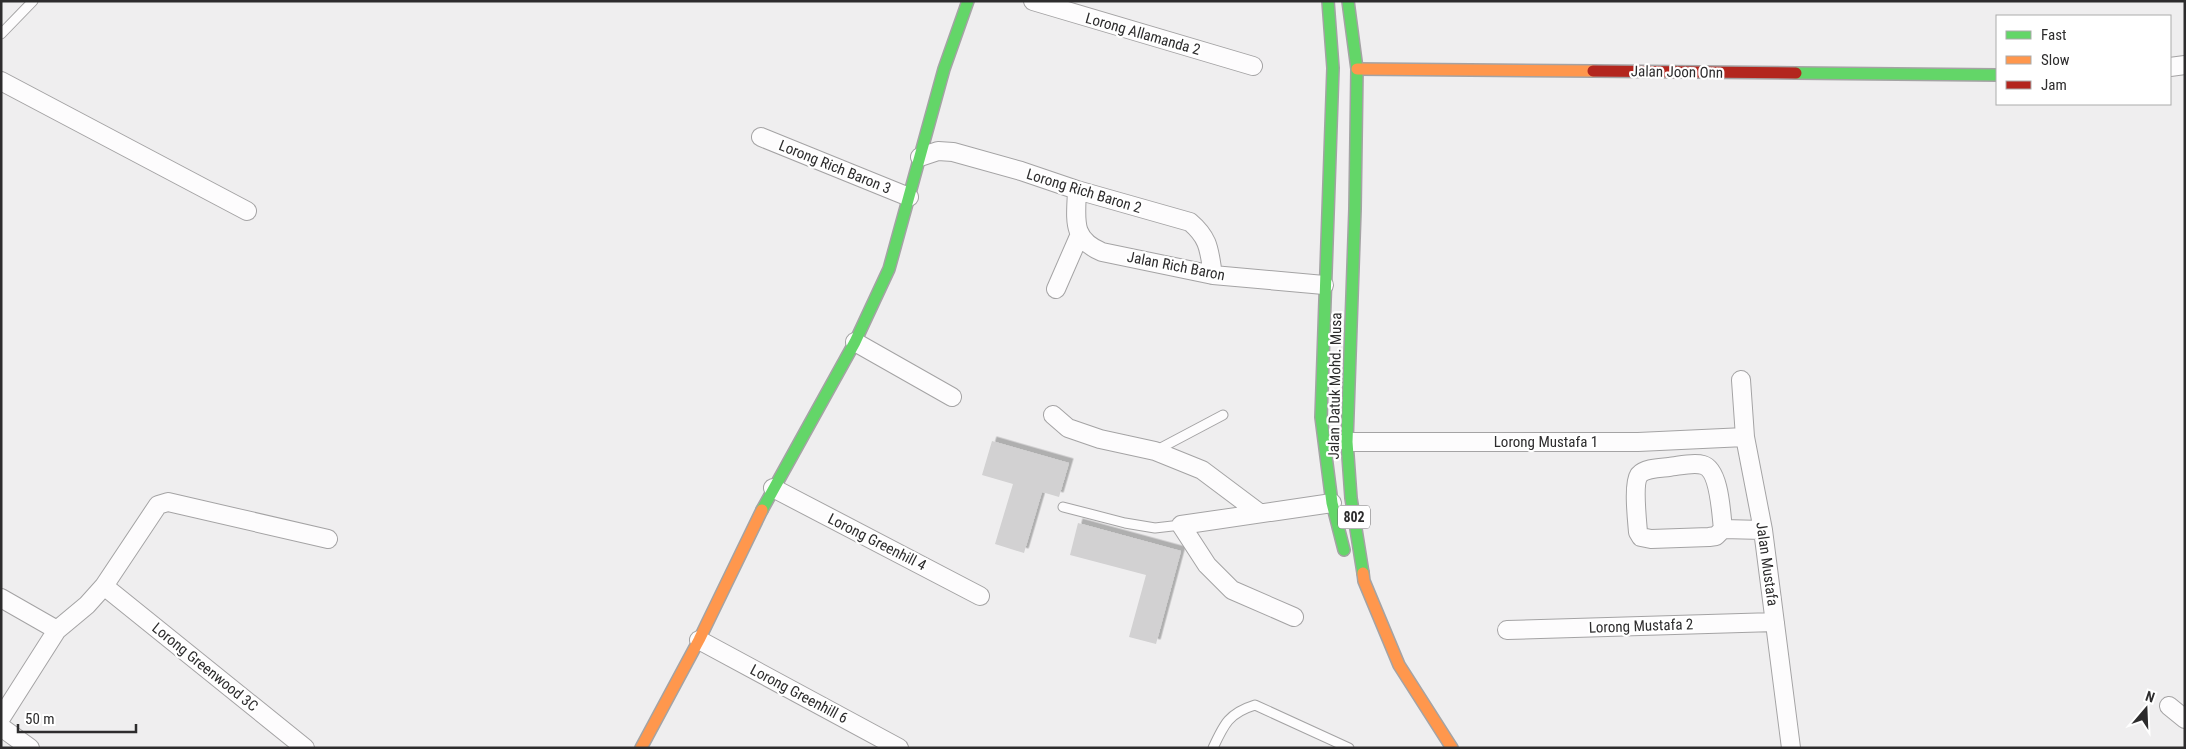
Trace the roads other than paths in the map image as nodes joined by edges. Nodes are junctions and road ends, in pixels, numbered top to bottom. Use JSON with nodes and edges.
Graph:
{"nodes":[{"id":1,"x":33,"y":1,"type":"edge"},
{"id":2,"x":968,"y":1,"type":"edge"},
{"id":3,"x":1033,"y":1,"type":"edge"},
{"id":4,"x":1328,"y":1,"type":"edge"},
{"id":5,"x":1348,"y":1,"type":"edge"},
{"id":6,"x":1,"y":34,"type":"edge"},
{"id":7,"x":2185,"y":65,"type":"edge"},
{"id":8,"x":1253,"y":66,"type":"dead end"},
{"id":9,"x":2171,"y":67,"type":"edge"},
{"id":10,"x":1357,"y":69,"type":"junction"},
{"id":11,"x":1996,"y":75,"type":"edge"},
{"id":12,"x":1,"y":81,"type":"edge"},
{"id":13,"x":761,"y":137,"type":"dead end"},
{"id":14,"x":920,"y":157,"type":"junction"},
{"id":15,"x":1077,"y":190,"type":"junction"},
{"id":16,"x":909,"y":197,"type":"junction"},
{"id":17,"x":247,"y":211,"type":"dead end"},
{"id":18,"x":1080,"y":234,"type":"junction"},
{"id":19,"x":1352,"y":264,"type":"junction"},
{"id":20,"x":1214,"y":275,"type":"junction"},
{"id":21,"x":1333,"y":282,"type":"junction"},
{"id":22,"x":1056,"y":289,"type":"dead end"},
{"id":23,"x":855,"y":342,"type":"junction"},
{"id":24,"x":1741,"y":380,"type":"dead end"},
{"id":25,"x":952,"y":397,"type":"dead end"},
{"id":26,"x":1053,"y":415,"type":"dead end"},
{"id":27,"x":1223,"y":415,"type":"dead end"},
{"id":28,"x":1745,"y":437,"type":"junction"},
{"id":29,"x":1347,"y":442,"type":"junction"},
{"id":30,"x":1638,"y":442,"type":"junction"},
{"id":31,"x":1155,"y":451,"type":"junction"},
{"id":32,"x":1655,"y":468,"type":"junction"},
{"id":33,"x":773,"y":488,"type":"junction"},
{"id":34,"x":1332,"y":503,"type":"junction"},
{"id":35,"x":1063,"y":507,"type":"dead end"},
{"id":36,"x":1258,"y":512,"type":"junction"},
{"id":37,"x":1182,"y":525,"type":"junction"},
{"id":38,"x":1723,"y":529,"type":"junction"},
{"id":39,"x":1763,"y":530,"type":"junction"},
{"id":40,"x":328,"y":539,"type":"dead end"},
{"id":41,"x":1348,"y":566,"type":"dead end"},
{"id":42,"x":104,"y":586,"type":"junction"},
{"id":43,"x":980,"y":596,"type":"dead end"},
{"id":44,"x":1,"y":598,"type":"edge"},
{"id":45,"x":1294,"y":617,"type":"dead end"},
{"id":46,"x":1775,"y":622,"type":"junction"},
{"id":47,"x":58,"y":630,"type":"junction"},
{"id":48,"x":1507,"y":630,"type":"dead end"},
{"id":49,"x":699,"y":640,"type":"junction"},
{"id":50,"x":2169,"y":706,"type":"dead end"},
{"id":51,"x":1,"y":718,"type":"edge"},
{"id":52,"x":2185,"y":720,"type":"edge"},
{"id":53,"x":1,"y":727,"type":"edge"},
{"id":54,"x":30,"y":748,"type":"edge"},
{"id":55,"x":305,"y":748,"type":"edge"},
{"id":56,"x":641,"y":748,"type":"edge"},
{"id":57,"x":899,"y":748,"type":"edge"},
{"id":58,"x":1213,"y":748,"type":"edge"},
{"id":59,"x":1349,"y":748,"type":"edge"},
{"id":60,"x":1452,"y":748,"type":"edge"},
{"id":61,"x":1792,"y":748,"type":"edge"}],
"edges":[{"from":1,"to":6,"type":"lane"},
{"from":2,"to":14,"type":"main road"},
{"from":3,"to":8,"type":"street","name":"Lorong Allamanda 2"},
{"from":4,"to":21,"type":"main road","name":"Jalan Datuk Mohd. Musa","number":"802"},
{"from":5,"to":10,"type":"main road","name":"Jalan Datuk Mohd. Musa","number":"802"},
{"from":7,"to":9,"type":"street"},
{"from":10,"to":11,"type":"main road","name":"Jalan Joon Onn"},
{"from":10,"to":19,"type":"main road","name":"Jalan Datuk Mohd. Musa","number":"802"},
{"from":12,"to":17,"type":"street"},
{"from":13,"to":16,"type":"street","name":"Lorong Rich Baron 3"},
{"from":14,"to":15,"type":"street","name":"Lorong Rich Baron 2"},
{"from":14,"to":16,"type":"main road"},
{"from":15,"to":18,"type":"street"},
{"from":15,"to":20,"type":"street","name":"Lorong Rich Baron 2"},
{"from":16,"to":23,"type":"main road"},
{"from":18,"to":20,"type":"street","name":"Jalan Rich Baron"},
{"from":18,"to":22,"type":"street"},
{"from":19,"to":21,"type":"main road"},
{"from":19,"to":29,"type":"main road","name":"Jalan Datuk Mohd. Musa","number":"802"},
{"from":20,"to":21,"type":"street","name":"Jalan Rich Baron"},
{"from":21,"to":34,"type":"main road","name":"Jalan Datuk Mohd. Musa","number":"802"},
{"from":23,"to":25,"type":"street"},
{"from":23,"to":33,"type":"main road"},
{"from":24,"to":28,"type":"street","name":"Jalan Mustafa"},
{"from":26,"to":31,"type":"street"},
{"from":27,"to":31,"type":"lane"},
{"from":28,"to":30,"type":"street","name":"Lorong Mustafa 1"},
{"from":28,"to":39,"type":"street","name":"Jalan Mustafa"},
{"from":29,"to":30,"type":"street","name":"Lorong Mustafa 1"},
{"from":29,"to":60,"type":"main road","name":"Jalan Datuk Mohd. Musa","number":"802"},
{"from":30,"to":32,"type":"street"},
{"from":31,"to":36,"type":"street"},
{"from":32,"to":38,"type":"street"},
{"from":32,"to":38,"type":"street"},
{"from":33,"to":43,"type":"street","name":"Lorong Greenhill 4"},
{"from":33,"to":49,"type":"main road"},
{"from":34,"to":36,"type":"street"},
{"from":34,"to":41,"type":"main road","name":"Jalan Datuk Mohd. Musa","number":"802"},
{"from":35,"to":37,"type":"lane"},
{"from":36,"to":37,"type":"street"},
{"from":37,"to":45,"type":"street"},
{"from":38,"to":39,"type":"street"},
{"from":39,"to":46,"type":"street","name":"Jalan Mustafa"},
{"from":40,"to":42,"type":"street"},
{"from":42,"to":47,"type":"street"},
{"from":42,"to":55,"type":"street","name":"Lorong Greenwood 3C"},
{"from":44,"to":47,"type":"street"},
{"from":46,"to":48,"type":"street","name":"Lorong Mustafa 2"},
{"from":46,"to":61,"type":"street","name":"Jalan Mustafa"},
{"from":47,"to":51,"type":"street"},
{"from":49,"to":56,"type":"main road"},
{"from":49,"to":57,"type":"street","name":"Lorong Greenhill 6"},
{"from":50,"to":52,"type":"street"},
{"from":53,"to":54,"type":"street"},
{"from":58,"to":59,"type":"lane"}]}
